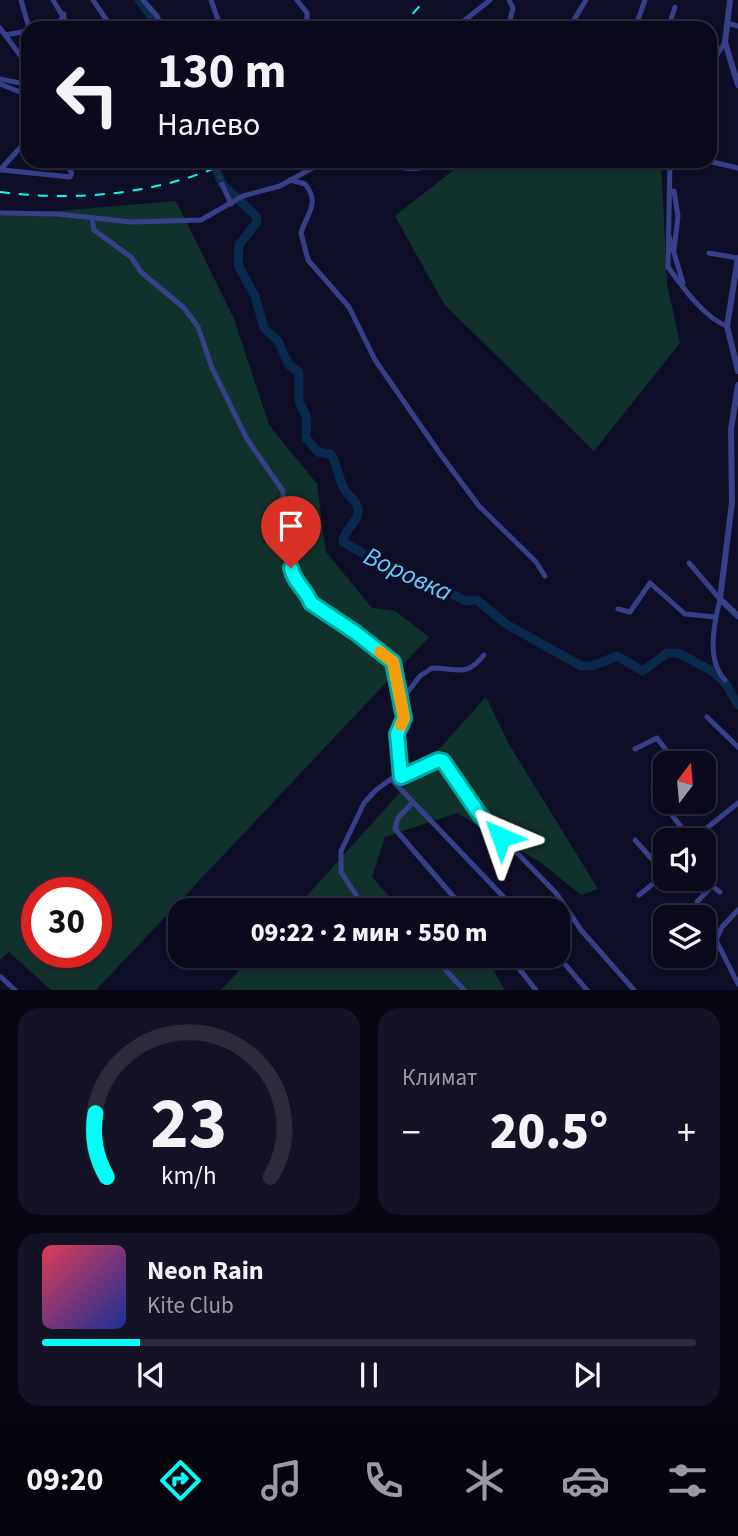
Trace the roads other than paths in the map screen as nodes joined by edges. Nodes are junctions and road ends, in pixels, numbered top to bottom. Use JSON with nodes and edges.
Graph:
{"nodes":[{"id":1,"x":21,"y":0,"type":"edge"},
{"id":2,"x":53,"y":0,"type":"edge"},
{"id":3,"x":93,"y":0,"type":"edge"},
{"id":4,"x":144,"y":0,"type":"edge"},
{"id":5,"x":211,"y":0,"type":"edge"},
{"id":6,"x":297,"y":0,"type":"edge"},
{"id":7,"x":490,"y":0,"type":"edge"},
{"id":8,"x":509,"y":0,"type":"edge"},
{"id":9,"x":586,"y":0,"type":"edge"},
{"id":10,"x":645,"y":0,"type":"edge"},
{"id":11,"x":730,"y":0,"type":"edge"},
{"id":12,"x":675,"y":7,"type":"dead end"},
{"id":13,"x":64,"y":14,"type":"junction"},
{"id":14,"x":26,"y":21,"type":"edge"},
{"id":15,"x":60,"y":21,"type":"edge"},
{"id":16,"x":67,"y":21,"type":"edge"},
{"id":17,"x":107,"y":21,"type":"edge"},
{"id":18,"x":159,"y":21,"type":"edge"},
{"id":19,"x":218,"y":21,"type":"edge"},
{"id":20,"x":307,"y":21,"type":"edge"},
{"id":21,"x":464,"y":21,"type":"edge"},
{"id":22,"x":510,"y":21,"type":"edge"},
{"id":23,"x":573,"y":21,"type":"edge"},
{"id":24,"x":638,"y":21,"type":"edge"},
{"id":25,"x":670,"y":21,"type":"edge"},
{"id":26,"x":727,"y":23,"type":"junction"},
{"id":27,"x":738,"y":26,"type":"edge"},
{"id":28,"x":0,"y":28,"type":"edge"},
{"id":29,"x":21,"y":31,"type":"edge"},
{"id":30,"x":5,"y":35,"type":"junction"},
{"id":31,"x":725,"y":43,"type":"junction"},
{"id":32,"x":717,"y":55,"type":"edge"},
{"id":33,"x":21,"y":57,"type":"edge"},
{"id":34,"x":730,"y":61,"type":"junction"},
{"id":35,"x":738,"y":63,"type":"edge"},
{"id":36,"x":0,"y":79,"type":"edge"},
{"id":37,"x":20,"y":83,"type":"dead end"},
{"id":38,"x":0,"y":85,"type":"edge"},
{"id":39,"x":738,"y":85,"type":"edge"},
{"id":40,"x":21,"y":92,"type":"edge"},
{"id":41,"x":21,"y":146,"type":"edge"},
{"id":42,"x":0,"y":155,"type":"edge"},
{"id":43,"x":10,"y":158,"type":"junction"},
{"id":44,"x":717,"y":163,"type":"edge"},
{"id":45,"x":69,"y":168,"type":"edge"},
{"id":46,"x":312,"y":168,"type":"edge"},
{"id":47,"x":671,"y":168,"type":"edge"},
{"id":48,"x":738,"y":168,"type":"edge"},
{"id":49,"x":1,"y":170,"type":"edge"},
{"id":50,"x":290,"y":180,"type":"junction"},
{"id":51,"x":672,"y":183,"type":"junction"},
{"id":52,"x":222,"y":184,"type":"tunnel mouth"},
{"id":53,"x":231,"y":204,"type":"junction"},
{"id":54,"x":0,"y":213,"type":"edge"},
{"id":55,"x":92,"y":219,"type":"junction"},
{"id":56,"x":668,"y":233,"type":"junction"},
{"id":57,"x":674,"y":250,"type":"junction"},
{"id":58,"x":709,"y":253,"type":"dead end"},
{"id":59,"x":738,"y":258,"type":"edge"},
{"id":60,"x":683,"y":285,"type":"junction"},
{"id":61,"x":727,"y":326,"type":"junction"},
{"id":62,"x":735,"y":346,"type":"edge"},
{"id":63,"x":738,"y":370,"type":"edge"},
{"id":64,"x":738,"y":385,"type":"edge"},
{"id":65,"x":736,"y":406,"type":"edge"},
{"id":66,"x":735,"y":476,"type":"edge"},
{"id":67,"x":688,"y":563,"type":"dead end"},
{"id":68,"x":545,"y":576,"type":"dead end"},
{"id":69,"x":720,"y":599,"type":"junction"},
{"id":70,"x":618,"y":608,"type":"dead end"},
{"id":71,"x":715,"y":617,"type":"junction"},
{"id":72,"x":738,"y":617,"type":"edge"},
{"id":73,"x":484,"y":654,"type":"dead end"},
{"id":74,"x":725,"y":680,"type":"dead end"},
{"id":75,"x":400,"y":702,"type":"junction"},
{"id":76,"x":707,"y":717,"type":"dead end"},
{"id":77,"x":738,"y":747,"type":"edge"},
{"id":78,"x":635,"y":749,"type":"dead end"},
{"id":79,"x":667,"y":751,"type":"edge"},
{"id":80,"x":401,"y":777,"type":"junction"},
{"id":81,"x":391,"y":779,"type":"junction"},
{"id":82,"x":413,"y":802,"type":"junction"},
{"id":83,"x":738,"y":803,"type":"edge"},
{"id":84,"x":671,"y":814,"type":"edge"},
{"id":85,"x":682,"y":828,"type":"edge"},
{"id":86,"x":706,"y":828,"type":"edge"},
{"id":87,"x":635,"y":840,"type":"dead end"},
{"id":88,"x":653,"y":860,"type":"edge"},
{"id":89,"x":653,"y":884,"type":"edge"},
{"id":90,"x":720,"y":892,"type":"dead end"},
{"id":91,"x":639,"y":895,"type":"dead end"},
{"id":92,"x":358,"y":898,"type":"edge"},
{"id":93,"x":455,"y":898,"type":"edge"},
{"id":94,"x":505,"y":898,"type":"edge"},
{"id":95,"x":558,"y":898,"type":"edge"},
{"id":96,"x":697,"y":902,"type":"dead end"},
{"id":97,"x":738,"y":910,"type":"edge"},
{"id":98,"x":570,"y":914,"type":"edge"},
{"id":99,"x":444,"y":968,"type":"edge"},
{"id":100,"x":519,"y":968,"type":"edge"},
{"id":101,"x":568,"y":968,"type":"edge"},
{"id":102,"x":2,"y":977,"type":"edge"},
{"id":103,"x":738,"y":984,"type":"edge"},
{"id":104,"x":15,"y":990,"type":"edge"},
{"id":105,"x":464,"y":990,"type":"edge"},
{"id":106,"x":536,"y":990,"type":"edge"},
{"id":107,"x":587,"y":990,"type":"edge"},
{"id":108,"x":634,"y":990,"type":"edge"}],
"edges":[{"from":1,"to":14,"type":"street"},
{"from":2,"to":13,"type":"street"},
{"from":3,"to":17,"type":"street"},
{"from":4,"to":18,"type":"street"},
{"from":5,"to":19,"type":"street"},
{"from":6,"to":20,"type":"street"},
{"from":7,"to":21,"type":"street"},
{"from":8,"to":22,"type":"street"},
{"from":9,"to":23,"type":"street"},
{"from":10,"to":24,"type":"street"},
{"from":11,"to":26,"type":"street"},
{"from":12,"to":25,"type":"street"},
{"from":13,"to":15,"type":"street"},
{"from":13,"to":16,"type":"street"},
{"from":26,"to":27,"type":"street"},
{"from":26,"to":31,"type":"street"},
{"from":28,"to":30,"type":"street"},
{"from":29,"to":30,"type":"street"},
{"from":30,"to":33,"type":"street"},
{"from":31,"to":32,"type":"street"},
{"from":31,"to":34,"type":"street"},
{"from":34,"to":35,"type":"street"},
{"from":34,"to":39,"type":"street"},
{"from":36,"to":37,"type":"street"},
{"from":38,"to":40,"type":"street"},
{"from":41,"to":43,"type":"street"},
{"from":42,"to":43,"type":"street"},
{"from":43,"to":49,"type":"street"},
{"from":44,"to":48,"type":"street"},
{"from":45,"to":49,"type":"street"},
{"from":46,"to":50,"type":"street"},
{"from":47,"to":51,"type":"street"},
{"from":50,"to":53,"type":"street"},
{"from":50,"to":68,"type":"street"},
{"from":51,"to":56,"type":"street"},
{"from":51,"to":57,"type":"street"},
{"from":52,"to":53,"type":"street"},
{"from":53,"to":55,"type":"street"},
{"from":54,"to":55,"type":"street"},
{"from":55,"to":75,"type":"street"},
{"from":56,"to":57,"type":"street"},
{"from":56,"to":60,"type":"street"},
{"from":57,"to":60,"type":"street"},
{"from":58,"to":59,"type":"street"},
{"from":59,"to":61,"type":"street"},
{"from":60,"to":61,"type":"street"},
{"from":61,"to":62,"type":"street"},
{"from":62,"to":63,"type":"street"},
{"from":64,"to":65,"type":"street"},
{"from":65,"to":66,"type":"street"},
{"from":66,"to":69,"type":"street"},
{"from":67,"to":69,"type":"street"},
{"from":69,"to":71,"type":"street"},
{"from":69,"to":72,"type":"street"},
{"from":70,"to":71,"type":"street"},
{"from":71,"to":74,"type":"street"},
{"from":73,"to":75,"type":"street"},
{"from":75,"to":80,"type":"street"},
{"from":76,"to":77,"type":"street"},
{"from":78,"to":79,"type":"street"},
{"from":80,"to":81,"type":"street"},
{"from":80,"to":95,"type":"street"},
{"from":81,"to":82,"type":"street"},
{"from":81,"to":92,"type":"street"},
{"from":82,"to":93,"type":"street"},
{"from":82,"to":94,"type":"street"},
{"from":83,"to":86,"type":"street"},
{"from":84,"to":85,"type":"street"},
{"from":87,"to":88,"type":"street"},
{"from":89,"to":91,"type":"street"},
{"from":90,"to":96,"type":"street"},
{"from":97,"to":103,"type":"street"},
{"from":98,"to":108,"type":"street"},
{"from":99,"to":105,"type":"street"},
{"from":100,"to":106,"type":"street"},
{"from":101,"to":107,"type":"street"},
{"from":102,"to":104,"type":"street"}]}
